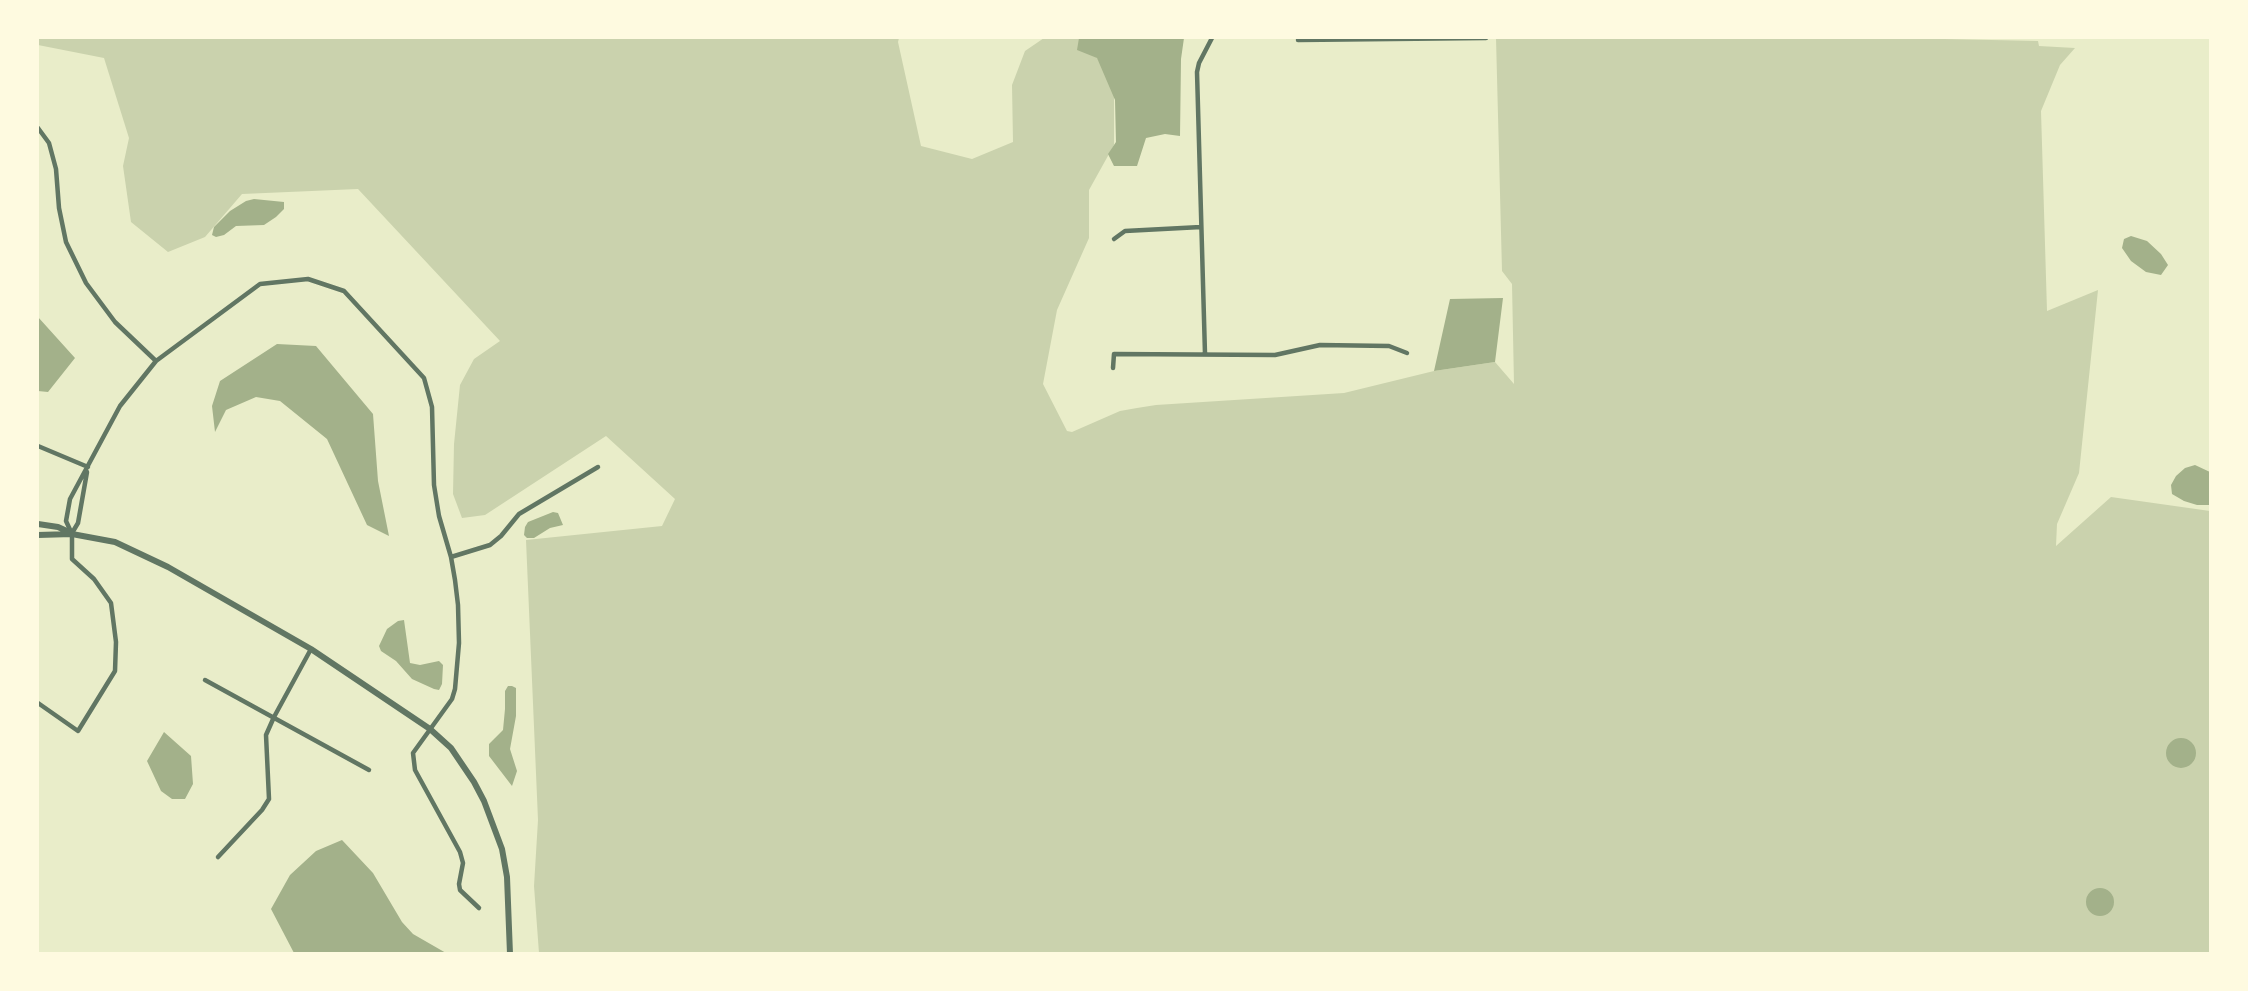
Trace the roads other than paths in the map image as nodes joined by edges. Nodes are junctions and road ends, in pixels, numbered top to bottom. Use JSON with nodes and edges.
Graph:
{"nodes":[{"id":1,"x":1212,"y":38,"type":"edge"},
{"id":2,"x":1486,"y":38,"type":"edge"},
{"id":3,"x":1298,"y":40,"type":"dead end"},
{"id":4,"x":38,"y":128,"type":"edge"},
{"id":5,"x":1201,"y":227,"type":"junction"},
{"id":6,"x":1114,"y":239,"type":"dead end"},
{"id":7,"x":1407,"y":353,"type":"dead end"},
{"id":8,"x":1205,"y":354,"type":"junction"},
{"id":9,"x":156,"y":361,"type":"junction"},
{"id":10,"x":1113,"y":368,"type":"dead end"},
{"id":11,"x":38,"y":446,"type":"edge"},
{"id":12,"x":88,"y":467,"type":"junction"},
{"id":13,"x":598,"y":467,"type":"dead end"},
{"id":14,"x":38,"y":524,"type":"edge"},
{"id":15,"x":72,"y":534,"type":"junction"},
{"id":16,"x":38,"y":535,"type":"edge"},
{"id":17,"x":451,"y":557,"type":"junction"},
{"id":18,"x":311,"y":649,"type":"junction"},
{"id":19,"x":204,"y":680,"type":"dead end"},
{"id":20,"x":38,"y":704,"type":"edge"},
{"id":21,"x":274,"y":717,"type":"junction"},
{"id":22,"x":430,"y":729,"type":"junction"},
{"id":23,"x":369,"y":770,"type":"dead end"},
{"id":24,"x":218,"y":857,"type":"dead end"},
{"id":25,"x":479,"y":908,"type":"dead end"},
{"id":26,"x":510,"y":954,"type":"edge"}],
"edges":[{"from":1,"to":5,"type":"street"},
{"from":2,"to":3,"type":"street"},
{"from":4,"to":9,"type":"street"},
{"from":5,"to":6,"type":"street"},
{"from":5,"to":8,"type":"street"},
{"from":7,"to":8,"type":"street"},
{"from":8,"to":10,"type":"street"},
{"from":9,"to":12,"type":"street"},
{"from":9,"to":17,"type":"street"},
{"from":11,"to":12,"type":"street"},
{"from":12,"to":15,"type":"street"},
{"from":12,"to":15,"type":"street"},
{"from":13,"to":17,"type":"street"},
{"from":14,"to":15,"type":"street"},
{"from":15,"to":16,"type":"street"},
{"from":15,"to":18,"type":"street"},
{"from":15,"to":20,"type":"street"},
{"from":17,"to":22,"type":"street"},
{"from":18,"to":21,"type":"street"},
{"from":18,"to":22,"type":"street"},
{"from":19,"to":21,"type":"street"},
{"from":21,"to":23,"type":"street"},
{"from":21,"to":24,"type":"street"},
{"from":22,"to":25,"type":"street"},
{"from":22,"to":26,"type":"street"}]}
